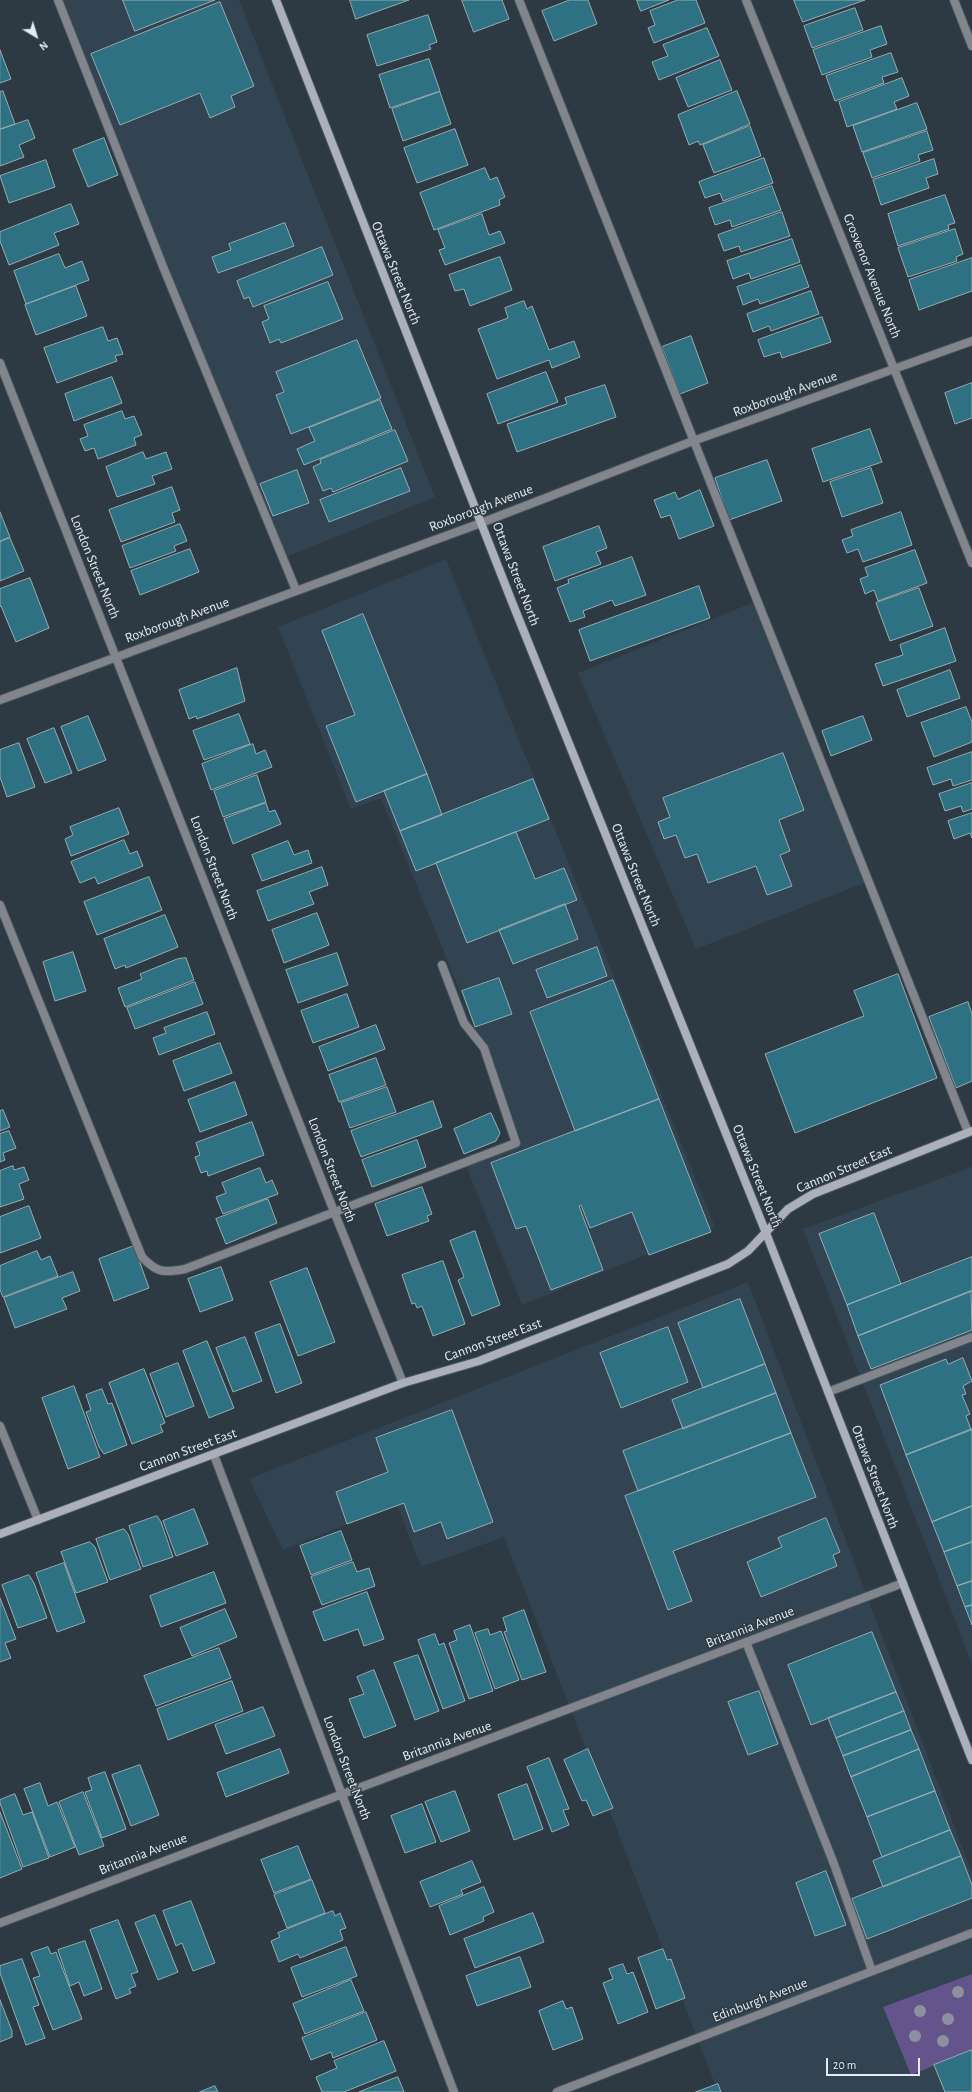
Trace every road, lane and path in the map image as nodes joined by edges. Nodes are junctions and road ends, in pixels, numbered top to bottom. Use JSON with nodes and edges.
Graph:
{"nodes":[{"id":1,"x":58,"y":0,"type":"edge"},
{"id":2,"x":276,"y":0,"type":"edge"},
{"id":3,"x":519,"y":0,"type":"edge"},
{"id":4,"x":746,"y":0,"type":"edge"},
{"id":5,"x":954,"y":0,"type":"edge"},
{"id":6,"x":972,"y":46,"type":"edge"},
{"id":7,"x":972,"y":341,"type":"edge"},
{"id":8,"x":0,"y":363,"type":"edge"},
{"id":9,"x":895,"y":368,"type":"junction"},
{"id":10,"x":693,"y":441,"type":"junction"},
{"id":11,"x":482,"y":523,"type":"junction"},
{"id":12,"x":972,"y":563,"type":"edge"},
{"id":13,"x":296,"y":590,"type":"junction"},
{"id":14,"x":117,"y":656,"type":"junction"},
{"id":15,"x":0,"y":700,"type":"edge"},
{"id":16,"x":0,"y":905,"type":"edge"},
{"id":17,"x":442,"y":965,"type":"dead end"},
{"id":18,"x":970,"y":1132,"type":"edge"},
{"id":19,"x":335,"y":1214,"type":"junction"},
{"id":20,"x":766,"y":1233,"type":"junction"},
{"id":21,"x":972,"y":1337,"type":"edge"},
{"id":22,"x":403,"y":1383,"type":"junction"},
{"id":23,"x":828,"y":1392,"type":"junction"},
{"id":24,"x":0,"y":1426,"type":"edge"},
{"id":25,"x":214,"y":1455,"type":"junction"},
{"id":26,"x":38,"y":1520,"type":"junction"},
{"id":27,"x":0,"y":1534,"type":"edge"},
{"id":28,"x":903,"y":1584,"type":"junction"},
{"id":29,"x":746,"y":1642,"type":"junction"},
{"id":30,"x":972,"y":1760,"type":"edge"},
{"id":31,"x":342,"y":1793,"type":"junction"},
{"id":32,"x":0,"y":1923,"type":"edge"},
{"id":33,"x":972,"y":1932,"type":"edge"},
{"id":34,"x":872,"y":1971,"type":"junction"},
{"id":35,"x":454,"y":2092,"type":"edge"},
{"id":36,"x":557,"y":2092,"type":"edge"}],
"edges":[{"from":1,"to":13,"type":"street"},
{"from":2,"to":11,"type":"main road","name":"Ottawa Street North"},
{"from":3,"to":10,"type":"street"},
{"from":4,"to":9,"type":"street","name":"Grosvenor Avenue North"},
{"from":5,"to":6,"type":"street"},
{"from":7,"to":9,"type":"street","name":"Roxborough Avenue"},
{"from":8,"to":14,"type":"street","name":"London Street North"},
{"from":9,"to":10,"type":"street","name":"Roxborough Avenue"},
{"from":9,"to":12,"type":"street","name":"Grosvenor Avenue North"},
{"from":10,"to":11,"type":"street","name":"Roxborough Avenue"},
{"from":10,"to":18,"type":"street"},
{"from":11,"to":13,"type":"street","name":"Roxborough Avenue"},
{"from":11,"to":20,"type":"main road","name":"Ottawa Street North"},
{"from":13,"to":14,"type":"street","name":"Roxborough Avenue"},
{"from":14,"to":15,"type":"street","name":"Roxborough Avenue"},
{"from":14,"to":19,"type":"street","name":"London Street North"},
{"from":16,"to":19,"type":"street"},
{"from":17,"to":19,"type":"street"},
{"from":18,"to":20,"type":"main road","name":"Cannon Street East"},
{"from":19,"to":22,"type":"street","name":"London Street North"},
{"from":20,"to":22,"type":"main road","name":"Cannon Street East"},
{"from":20,"to":23,"type":"main road","name":"Ottawa Street North"},
{"from":21,"to":23,"type":"street"},
{"from":22,"to":25,"type":"main road","name":"Cannon Street East"},
{"from":23,"to":28,"type":"main road","name":"Ottawa Street North"},
{"from":24,"to":26,"type":"street"},
{"from":25,"to":26,"type":"main road","name":"Cannon Street East"},
{"from":25,"to":31,"type":"street","name":"London Street North"},
{"from":26,"to":27,"type":"main road","name":"Cannon Street East"},
{"from":28,"to":29,"type":"street","name":"Britannia Avenue"},
{"from":28,"to":30,"type":"main road","name":"Ottawa Street North"},
{"from":29,"to":31,"type":"street","name":"Britannia Avenue"},
{"from":29,"to":34,"type":"street"},
{"from":31,"to":32,"type":"street","name":"Britannia Avenue"},
{"from":31,"to":35,"type":"street","name":"London Street North"},
{"from":33,"to":34,"type":"street","name":"Edinburgh Avenue"},
{"from":34,"to":36,"type":"street","name":"Edinburgh Avenue"}]}
